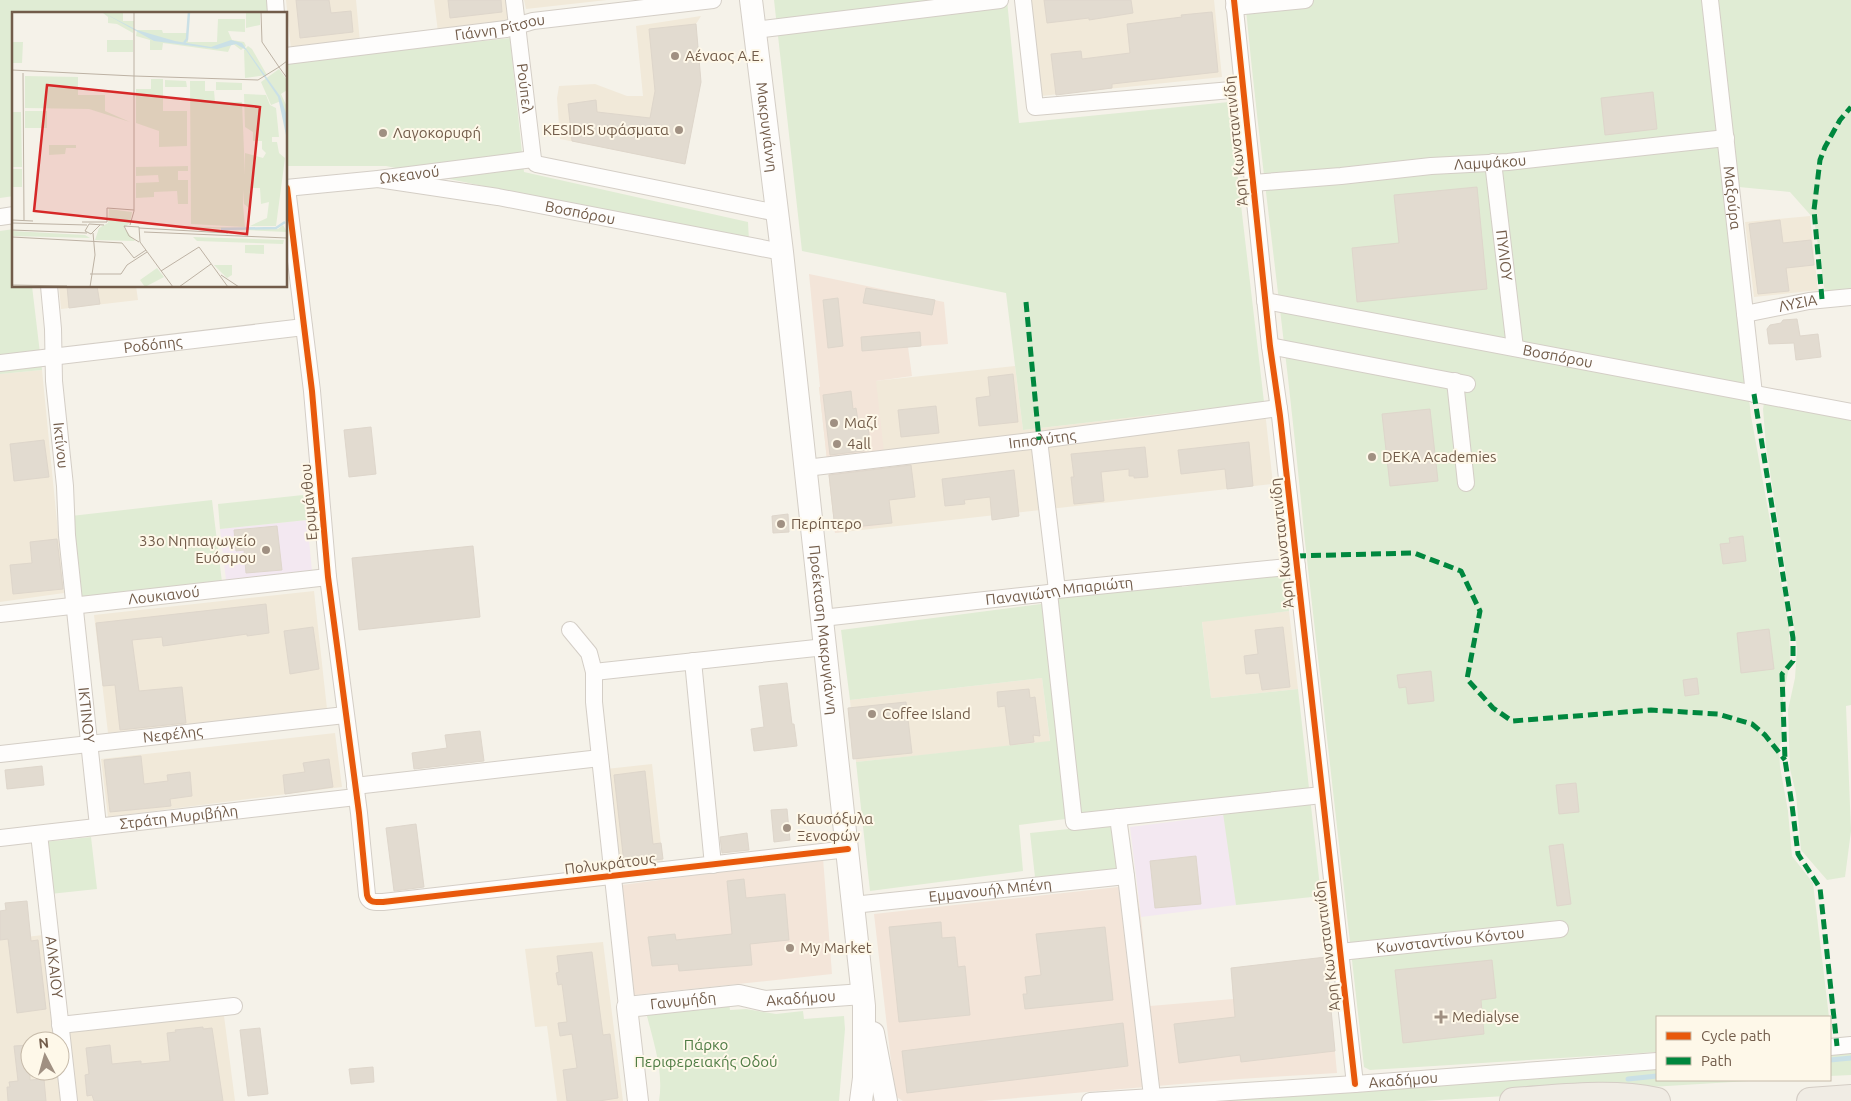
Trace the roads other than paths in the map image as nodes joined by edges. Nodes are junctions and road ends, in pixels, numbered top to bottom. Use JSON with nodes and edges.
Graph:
{"nodes":[{"id":1,"x":514,"y":0,"type":"edge"},
{"id":2,"x":713,"y":0,"type":"edge"},
{"id":3,"x":752,"y":0,"type":"edge"},
{"id":4,"x":1000,"y":0,"type":"edge"},
{"id":5,"x":1023,"y":0,"type":"edge"},
{"id":6,"x":1305,"y":0,"type":"edge"},
{"id":7,"x":1710,"y":0,"type":"edge"},
{"id":8,"x":1234,"y":4,"type":"edge"},
{"id":9,"x":518,"y":27,"type":"junction"},
{"id":10,"x":755,"y":30,"type":"junction"},
{"id":11,"x":288,"y":56,"type":"edge"},
{"id":12,"x":1243,"y":89,"type":"junction"},
{"id":13,"x":1726,"y":138,"type":"junction"},
{"id":14,"x":1493,"y":162,"type":"junction"},
{"id":15,"x":539,"y":163,"type":"junction"},
{"id":16,"x":378,"y":179,"type":"junction"},
{"id":17,"x":1253,"y":183,"type":"junction"},
{"id":18,"x":288,"y":188,"type":"edge"},
{"id":19,"x":288,"y":203,"type":"edge"},
{"id":20,"x":777,"y":213,"type":"junction"},
{"id":21,"x":782,"y":252,"type":"junction"},
{"id":22,"x":49,"y":288,"type":"edge"},
{"id":23,"x":1851,"y":297,"type":"edge"},
{"id":24,"x":1265,"y":300,"type":"junction"},
{"id":25,"x":1745,"y":314,"type":"junction"},
{"id":26,"x":304,"y":327,"type":"junction"},
{"id":27,"x":1270,"y":346,"type":"junction"},
{"id":28,"x":1515,"y":348,"type":"junction"},
{"id":29,"x":53,"y":357,"type":"junction"},
{"id":30,"x":0,"y":363,"type":"edge"},
{"id":31,"x":1754,"y":394,"type":"junction"},
{"id":32,"x":1279,"y":408,"type":"junction"},
{"id":33,"x":1851,"y":412,"type":"edge"},
{"id":34,"x":1039,"y":440,"type":"junction"},
{"id":35,"x":806,"y":468,"type":"junction"},
{"id":36,"x":1466,"y":483,"type":"dead end"},
{"id":37,"x":1297,"y":566,"type":"junction"},
{"id":38,"x":328,"y":577,"type":"junction"},
{"id":39,"x":1053,"y":592,"type":"junction"},
{"id":40,"x":75,"y":605,"type":"junction"},
{"id":41,"x":0,"y":614,"type":"edge"},
{"id":42,"x":822,"y":618,"type":"junction"},
{"id":43,"x":570,"y":630,"type":"dead end"},
{"id":44,"x":825,"y":647,"type":"junction"},
{"id":45,"x":693,"y":661,"type":"junction"},
{"id":46,"x":594,"y":672,"type":"junction"},
{"id":47,"x":346,"y":715,"type":"junction"},
{"id":48,"x":90,"y":744,"type":"junction"},
{"id":49,"x":0,"y":754,"type":"edge"},
{"id":50,"x":600,"y":758,"type":"junction"},
{"id":51,"x":356,"y":791,"type":"junction"},
{"id":52,"x":1322,"y":794,"type":"junction"},
{"id":53,"x":1118,"y":816,"type":"junction"},
{"id":54,"x":98,"y":826,"type":"junction"},
{"id":55,"x":38,"y":834,"type":"junction"},
{"id":56,"x":0,"y":838,"type":"edge"},
{"id":57,"x":848,"y":849,"type":"junction"},
{"id":58,"x":713,"y":865,"type":"junction"},
{"id":59,"x":614,"y":875,"type":"junction"},
{"id":60,"x":1126,"y":876,"type":"junction"},
{"id":61,"x":376,"y":902,"type":"joint"},
{"id":62,"x":853,"y":905,"type":"junction"},
{"id":63,"x":1560,"y":929,"type":"dead end"},
{"id":64,"x":1340,"y":952,"type":"junction"},
{"id":65,"x":739,"y":995,"type":"joint"},
{"id":66,"x":864,"y":1000,"type":"junction"},
{"id":67,"x":234,"y":1006,"type":"dead end"},
{"id":68,"x":627,"y":1007,"type":"junction"},
{"id":69,"x":60,"y":1025,"type":"junction"},
{"id":70,"x":1851,"y":1045,"type":"edge"},
{"id":71,"x":1831,"y":1047,"type":"edge"},
{"id":72,"x":1656,"y":1061,"type":"edge"},
{"id":73,"x":1355,"y":1084,"type":"junction"},
{"id":74,"x":1152,"y":1096,"type":"junction"},
{"id":75,"x":1851,"y":1098,"type":"edge"},
{"id":76,"x":69,"y":1101,"type":"edge"},
{"id":77,"x":638,"y":1101,"type":"edge"},
{"id":78,"x":861,"y":1101,"type":"edge"},
{"id":79,"x":886,"y":1101,"type":"edge"},
{"id":80,"x":1090,"y":1101,"type":"edge"},
{"id":81,"x":1513,"y":1101,"type":"edge"},
{"id":82,"x":1657,"y":1101,"type":"edge"},
{"id":83,"x":1810,"y":1101,"type":"edge"}],
"edges":[{"from":1,"to":9,"type":"street","name":"Ρούπελ"},
{"from":2,"to":9,"type":"street","name":"Γιάννη Ρίτσου"},
{"from":3,"to":10,"type":"main road","name":"Μακρυγιάννη"},
{"from":4,"to":10,"type":"street"},
{"from":5,"to":12,"type":"street"},
{"from":6,"to":8,"type":"street"},
{"from":7,"to":13,"type":"street","name":"Μαξούρα"},
{"from":8,"to":12,"type":"street","name":"Άρη Κωνσταντινίδη"},
{"from":9,"to":11,"type":"street","name":"Γιάννη Ρίτσου"},
{"from":9,"to":15,"type":"street","name":"Ρούπελ"},
{"from":10,"to":20,"type":"main road","name":"Μακρυγιάννη"},
{"from":12,"to":17,"type":"street","name":"Άρη Κωνσταντινίδη"},
{"from":13,"to":14,"type":"street","name":"Λαμψάκου"},
{"from":13,"to":25,"type":"street","name":"Μαξούρα"},
{"from":14,"to":17,"type":"street","name":"Λαμψάκου"},
{"from":14,"to":28,"type":"street","name":"ΠΥΛΙΟΥ"},
{"from":15,"to":16,"type":"street","name":"Ωκεανού"},
{"from":15,"to":20,"type":"street"},
{"from":16,"to":18,"type":"street","name":"Ωκεανού"},
{"from":16,"to":21,"type":"street","name":"Βοσπόρου"},
{"from":17,"to":24,"type":"street","name":"Άρη Κωνσταντινίδη"},
{"from":19,"to":26,"type":"street","name":"Ερυμάνθου"},
{"from":20,"to":21,"type":"main road","name":"Μακρυγιάννη"},
{"from":21,"to":35,"type":"main road","name":"Προέκταση Μακρυγιάννη"},
{"from":22,"to":29,"type":"street","name":"Ικτίνου"},
{"from":23,"to":25,"type":"street","name":"ΛΥΣΙΑ"},
{"from":24,"to":27,"type":"street","name":"Άρη Κωνσταντινίδη"},
{"from":24,"to":28,"type":"street","name":"Βοσπόρου"},
{"from":25,"to":31,"type":"street","name":"Μαξούρα"},
{"from":26,"to":29,"type":"street","name":"Ροδόπης"},
{"from":26,"to":38,"type":"street","name":"Ερυμάνθου"},
{"from":27,"to":32,"type":"street","name":"Άρη Κωνσταντινίδη"},
{"from":27,"to":36,"type":"street"},
{"from":28,"to":31,"type":"street","name":"Βοσπόρου"},
{"from":29,"to":30,"type":"street","name":"Ροδόπης"},
{"from":29,"to":40,"type":"street","name":"Ικτίνου"},
{"from":31,"to":33,"type":"street","name":"Βοσπόρου"},
{"from":32,"to":34,"type":"street","name":"Ιππολύτης"},
{"from":32,"to":37,"type":"street","name":"Άρη Κωνσταντινίδη"},
{"from":34,"to":35,"type":"street","name":"Ιππολύτης"},
{"from":34,"to":39,"type":"street"},
{"from":35,"to":42,"type":"main road","name":"Προέκταση Μακρυγιάννη"},
{"from":37,"to":39,"type":"street","name":"Παναγιώτη Μπαριώτη"},
{"from":37,"to":52,"type":"street","name":"Άρη Κωνσταντινίδη"},
{"from":38,"to":40,"type":"street","name":"Λουκιανού"},
{"from":38,"to":47,"type":"street","name":"Ερυμάνθου"},
{"from":39,"to":42,"type":"street","name":"Παναγιώτη Μπαριώτη"},
{"from":39,"to":53,"type":"street"},
{"from":40,"to":41,"type":"street","name":"Λουκιανού"},
{"from":40,"to":48,"type":"street","name":"ΙΚΤΙΝΟΥ"},
{"from":42,"to":44,"type":"main road","name":"Προέκταση Μακρυγιάννη"},
{"from":43,"to":46,"type":"street"},
{"from":44,"to":45,"type":"street"},
{"from":44,"to":57,"type":"main road","name":"Προέκταση Μακρυγιάννη"},
{"from":45,"to":46,"type":"street"},
{"from":45,"to":58,"type":"street"},
{"from":46,"to":50,"type":"street"},
{"from":47,"to":48,"type":"street","name":"Νεφέλης"},
{"from":47,"to":51,"type":"street","name":"Ερυμάνθου"},
{"from":48,"to":49,"type":"street","name":"Νεφέλης"},
{"from":48,"to":54,"type":"street","name":"ΙΚΤΙΝΟΥ"},
{"from":50,"to":51,"type":"street","name":"Στράτη Μυριβήλη"},
{"from":50,"to":59,"type":"street"},
{"from":51,"to":54,"type":"street","name":"Στράτη Μυριβήλη"},
{"from":51,"to":61,"type":"street","name":"Ερυμάνθου"},
{"from":52,"to":53,"type":"street"},
{"from":52,"to":64,"type":"street","name":"Άρη Κωνσταντινίδη"},
{"from":53,"to":60,"type":"street"},
{"from":54,"to":55,"type":"street","name":"Στράτη Μυριβήλη"},
{"from":55,"to":56,"type":"street","name":"Στράτη Μυριβήλη"},
{"from":55,"to":69,"type":"street","name":"ΑΛΚΑΙΟΥ"},
{"from":57,"to":58,"type":"street","name":"Πολυκράτους"},
{"from":57,"to":62,"type":"main road","name":"Προέκταση Μακρυγιάννη"},
{"from":58,"to":59,"type":"street","name":"Πολυκράτους"},
{"from":59,"to":61,"type":"street","name":"Πολυκράτους"},
{"from":59,"to":68,"type":"street"},
{"from":60,"to":62,"type":"street","name":"Εμμανουήλ Μπένη"},
{"from":60,"to":74,"type":"street"},
{"from":62,"to":66,"type":"main road","name":"Προέκταση Μακρυγιάννη"},
{"from":63,"to":64,"type":"street","name":"Κωνσταντίνου Κόντου"},
{"from":64,"to":73,"type":"street","name":"Άρη Κωνσταντινίδη"},
{"from":65,"to":66,"type":"street","name":"Ακαδήμου"},
{"from":65,"to":68,"type":"street","name":"Γανυμήδη"},
{"from":66,"to":78,"type":"main road"},
{"from":66,"to":79,"type":"main road"},
{"from":67,"to":69,"type":"street"},
{"from":68,"to":77,"type":"street"},
{"from":69,"to":76,"type":"street","name":"ΑΛΚΑΙΟΥ"},
{"from":70,"to":71,"type":"street"},
{"from":72,"to":73,"type":"street","name":"Ακαδήμου"},
{"from":73,"to":74,"type":"street","name":"Ακαδήμου"},
{"from":74,"to":80,"type":"street","name":"Ακαδήμου"},
{"from":75,"to":83,"type":"highway"},
{"from":81,"to":82,"type":"highway"}]}
